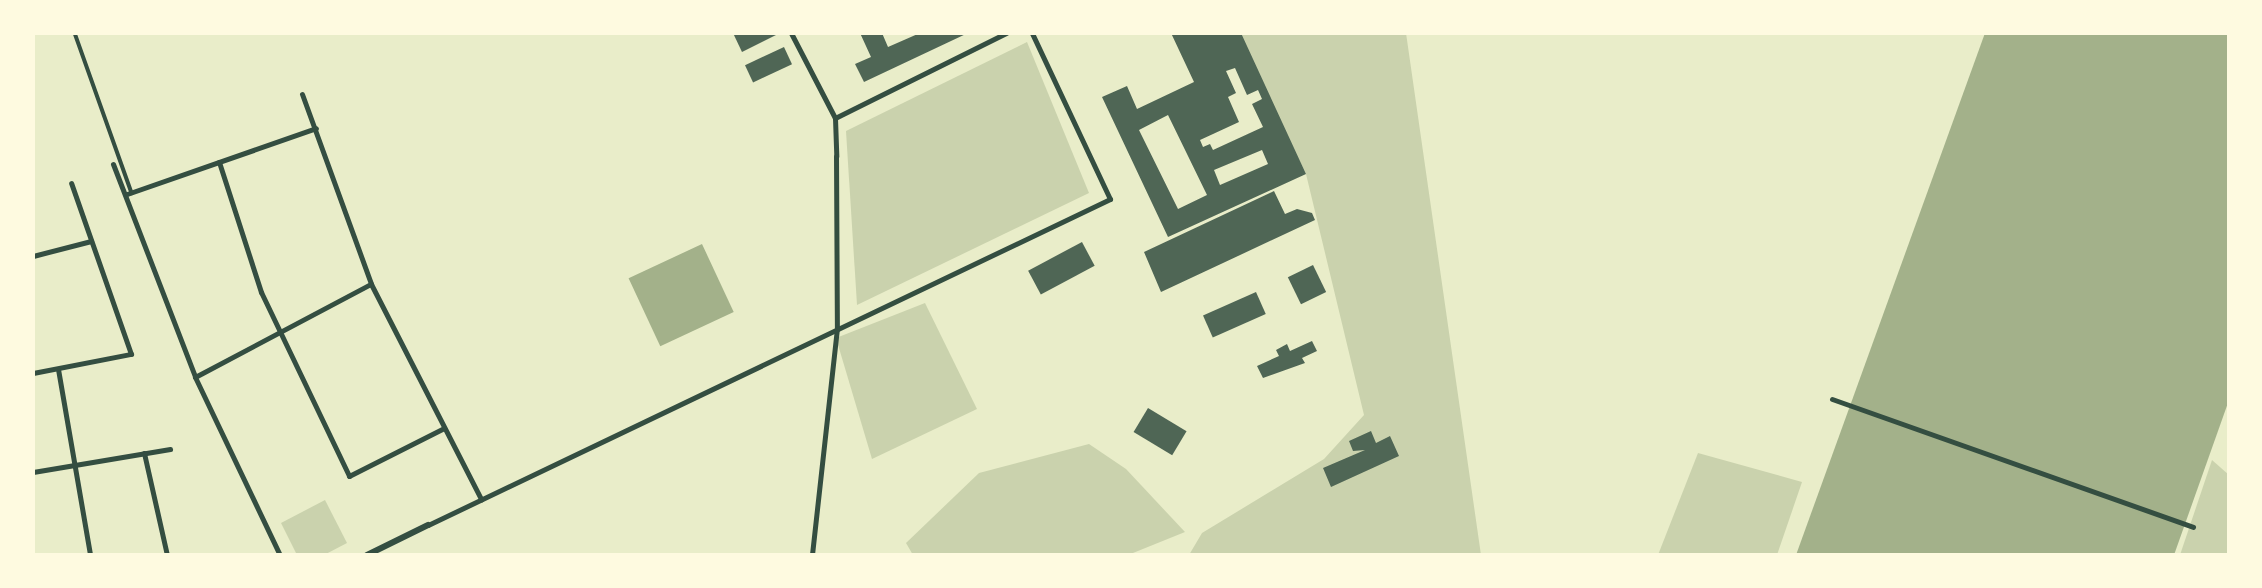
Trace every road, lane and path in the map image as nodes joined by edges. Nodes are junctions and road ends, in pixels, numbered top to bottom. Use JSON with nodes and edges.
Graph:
{"nodes":[{"id":1,"x":75,"y":33,"type":"edge"},
{"id":2,"x":791,"y":33,"type":"edge"},
{"id":3,"x":1006,"y":33,"type":"edge"},
{"id":4,"x":1032,"y":33,"type":"edge"},
{"id":5,"x":302,"y":94,"type":"dead end"},
{"id":6,"x":835,"y":118,"type":"junction"},
{"id":7,"x":316,"y":128,"type":"junction"},
{"id":8,"x":219,"y":162,"type":"junction"},
{"id":9,"x":113,"y":163,"type":"dead end"},
{"id":10,"x":71,"y":183,"type":"dead end"},
{"id":11,"x":129,"y":193,"type":"junction"},
{"id":12,"x":91,"y":241,"type":"junction"},
{"id":13,"x":33,"y":256,"type":"edge"},
{"id":14,"x":371,"y":284,"type":"junction"},
{"id":15,"x":837,"y":328,"type":"junction"},
{"id":16,"x":282,"y":334,"type":"junction"},
{"id":17,"x":58,"y":369,"type":"junction"},
{"id":18,"x":33,"y":373,"type":"edge"},
{"id":19,"x":195,"y":377,"type":"junction"},
{"id":20,"x":1832,"y":399,"type":"dead end"},
{"id":21,"x":444,"y":428,"type":"junction"},
{"id":22,"x":170,"y":449,"type":"dead end"},
{"id":23,"x":144,"y":453,"type":"junction"},
{"id":24,"x":74,"y":465,"type":"junction"},
{"id":25,"x":33,"y":472,"type":"edge"},
{"id":26,"x":481,"y":499,"type":"junction"},
{"id":27,"x":428,"y":525,"type":"joint"},
{"id":28,"x":2193,"y":527,"type":"dead end"},
{"id":29,"x":90,"y":555,"type":"edge"},
{"id":30,"x":167,"y":555,"type":"edge"},
{"id":31,"x":280,"y":555,"type":"edge"},
{"id":32,"x":368,"y":555,"type":"edge"},
{"id":33,"x":812,"y":555,"type":"edge"}],
"edges":[{"from":1,"to":11,"type":"street"},
{"from":2,"to":6,"type":"street"},
{"from":3,"to":6,"type":"street"},
{"from":4,"to":15,"type":"street"},
{"from":5,"to":7,"type":"street"},
{"from":6,"to":15,"type":"street"},
{"from":7,"to":8,"type":"street"},
{"from":7,"to":14,"type":"street"},
{"from":8,"to":11,"type":"street"},
{"from":8,"to":16,"type":"street"},
{"from":9,"to":11,"type":"street"},
{"from":10,"to":12,"type":"street"},
{"from":11,"to":19,"type":"street"},
{"from":12,"to":13,"type":"street"},
{"from":12,"to":17,"type":"street"},
{"from":14,"to":16,"type":"street"},
{"from":14,"to":21,"type":"street"},
{"from":15,"to":26,"type":"street"},
{"from":15,"to":33,"type":"street"},
{"from":16,"to":19,"type":"street"},
{"from":16,"to":21,"type":"street"},
{"from":17,"to":18,"type":"street"},
{"from":17,"to":24,"type":"street"},
{"from":19,"to":31,"type":"street"},
{"from":20,"to":28,"type":"street"},
{"from":21,"to":26,"type":"street"},
{"from":22,"to":23,"type":"street"},
{"from":23,"to":24,"type":"street"},
{"from":23,"to":30,"type":"street"},
{"from":24,"to":25,"type":"street"},
{"from":24,"to":29,"type":"street"},
{"from":26,"to":27,"type":"street"},
{"from":27,"to":32,"type":"street"}]}
